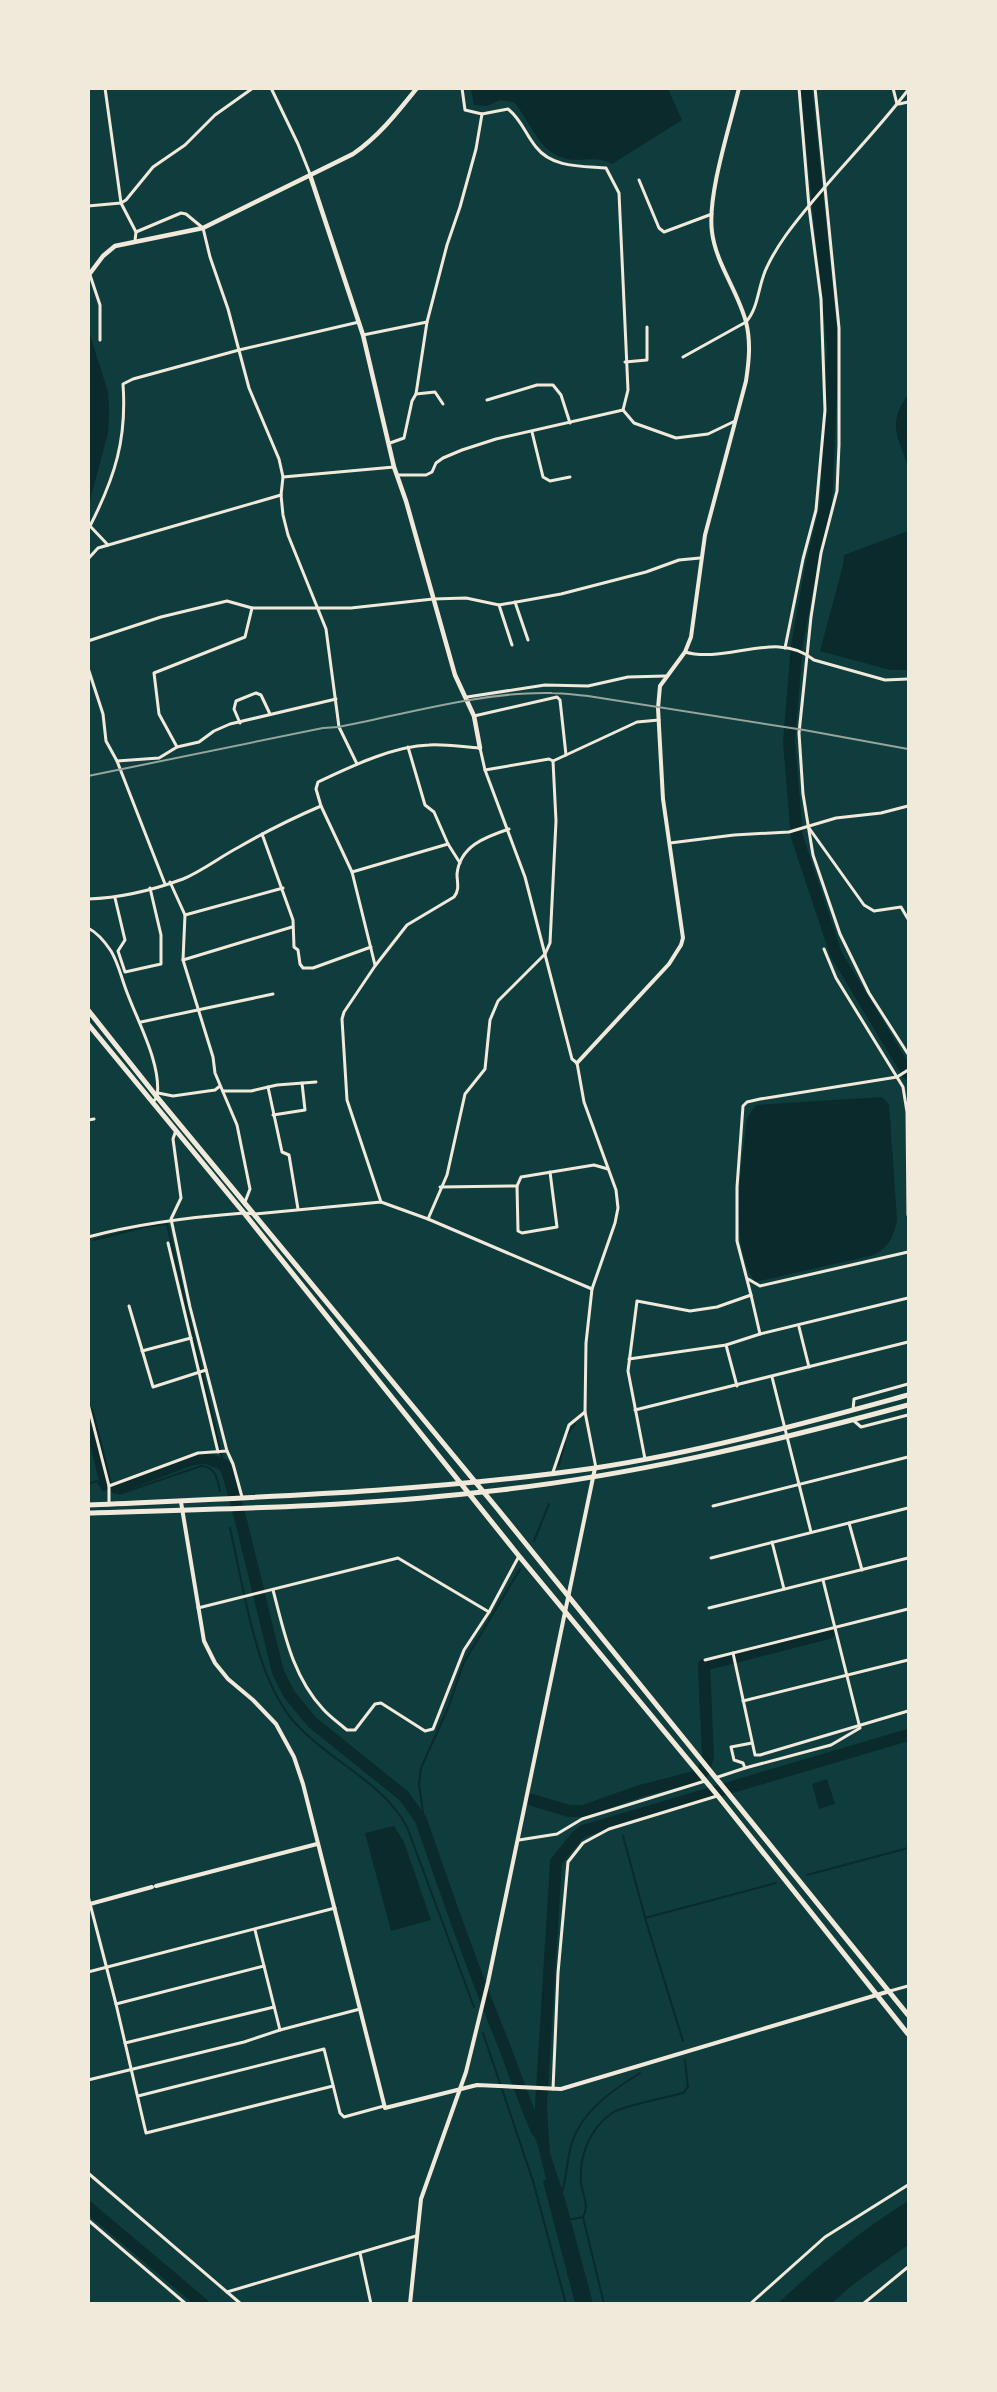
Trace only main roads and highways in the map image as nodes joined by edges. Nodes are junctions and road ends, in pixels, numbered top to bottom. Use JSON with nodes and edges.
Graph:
{"nodes":[{"id":1,"x":417,"y":88,"type":"edge"},
{"id":2,"x":310,"y":175,"type":"junction"},
{"id":3,"x":89,"y":275,"type":"edge"},
{"id":4,"x":480,"y":748,"type":"road end"},
{"id":5,"x":88,"y":1010,"type":"edge"},
{"id":6,"x":88,"y":1024,"type":"edge"},
{"id":7,"x":156,"y":1097,"type":"junction"},
{"id":8,"x":909,"y":1395,"type":"edge"},
{"id":9,"x":909,"y":1405,"type":"edge"},
{"id":10,"x":475,"y":1483,"type":"junction"},
{"id":11,"x":463,"y":1484,"type":"junction"},
{"id":12,"x":483,"y":1492,"type":"junction"},
{"id":13,"x":471,"y":1494,"type":"junction"},
{"id":14,"x":88,"y":1505,"type":"edge"},
{"id":15,"x":88,"y":1513,"type":"edge"},
{"id":16,"x":909,"y":2014,"type":"edge"},
{"id":17,"x":909,"y":2034,"type":"edge"}],
"edges":[{"from":1,"to":2,"type":"main road"},
{"from":2,"to":3,"type":"main road"},
{"from":2,"to":4,"type":"main road"},
{"from":5,"to":7,"type":"highway"},
{"from":6,"to":7,"type":"highway"},
{"from":7,"to":10,"type":"highway"},
{"from":7,"to":11,"type":"highway"},
{"from":8,"to":10,"type":"highway"},
{"from":9,"to":12,"type":"highway"},
{"from":10,"to":11,"type":"highway"},
{"from":10,"to":12,"type":"highway"},
{"from":11,"to":13,"type":"highway"},
{"from":11,"to":14,"type":"highway"},
{"from":12,"to":13,"type":"highway"},
{"from":12,"to":16,"type":"highway"},
{"from":13,"to":15,"type":"highway"},
{"from":13,"to":17,"type":"highway"}]}
